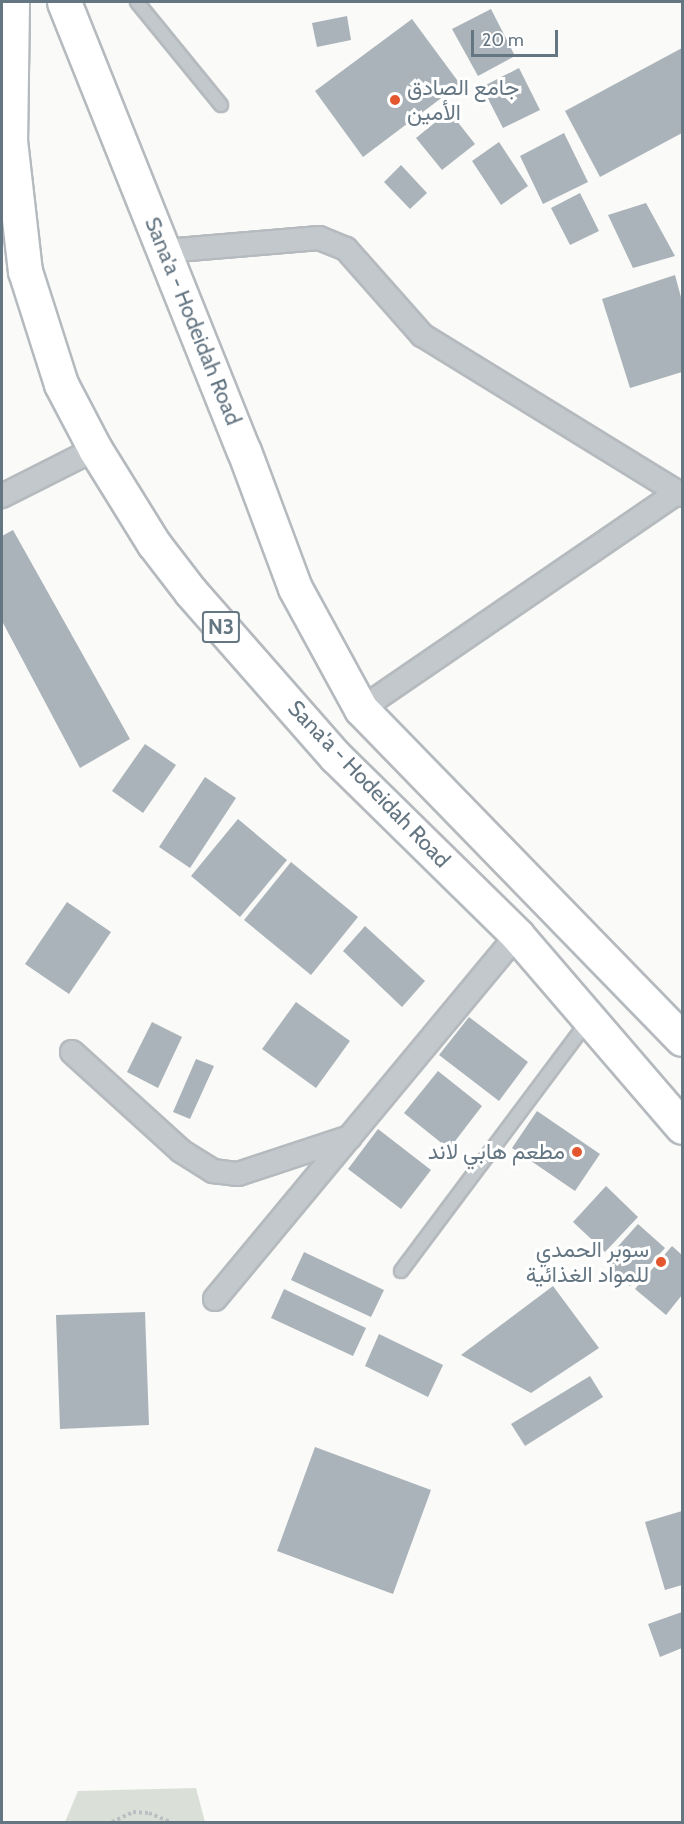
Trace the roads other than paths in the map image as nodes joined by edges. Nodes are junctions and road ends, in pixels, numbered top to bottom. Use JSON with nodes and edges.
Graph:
{"nodes":[{"id":1,"x":12,"y":2,"type":"edge"},
{"id":2,"x":64,"y":2,"type":"edge"},
{"id":3,"x":137,"y":2,"type":"edge"},
{"id":4,"x":7,"y":28,"type":"edge"},
{"id":5,"x":220,"y":105,"type":"dead end"},
{"id":6,"x":165,"y":251,"type":"junction"},
{"id":7,"x":95,"y":449,"type":"junction"},
{"id":8,"x":680,"y":494,"type":"edge"},
{"id":9,"x":2,"y":496,"type":"edge"},
{"id":10,"x":361,"y":709,"type":"junction"},
{"id":11,"x":517,"y":935,"type":"junction"},
{"id":12,"x":589,"y":1020,"type":"junction"},
{"id":13,"x":682,"y":1039,"type":"edge"},
{"id":14,"x":72,"y":1052,"type":"dead end"},
{"id":15,"x":682,"y":1127,"type":"edge"},
{"id":16,"x":350,"y":1137,"type":"junction"},
{"id":17,"x":401,"y":1271,"type":"dead end"},
{"id":18,"x":215,"y":1299,"type":"dead end"}],
"edges":[{"from":1,"to":4,"type":"main road","name":"Sana'a - Hodeidah Road","number":"N3"},
{"from":2,"to":6,"type":"main road","name":"Sana'a - Hodeidah Road"},
{"from":3,"to":5,"type":"lane"},
{"from":4,"to":7,"type":"main road","name":"Sana'a - Hodeidah Road","number":"N3"},
{"from":6,"to":8,"type":"street"},
{"from":6,"to":10,"type":"main road","name":"Sana'a - Hodeidah Road"},
{"from":7,"to":9,"type":"street"},
{"from":7,"to":11,"type":"main road","name":"Sana'a - Hodeidah Road","number":"N3"},
{"from":8,"to":10,"type":"street"},
{"from":10,"to":13,"type":"main road","name":"Sana'a - Hodeidah Road"},
{"from":11,"to":12,"type":"main road","name":"Sana'a - Hodeidah Road","number":"N3"},
{"from":11,"to":16,"type":"street"},
{"from":12,"to":15,"type":"main road","name":"Sana'a - Hodeidah Road","number":"N3"},
{"from":12,"to":17,"type":"lane"},
{"from":14,"to":16,"type":"street"},
{"from":16,"to":18,"type":"street"}]}
